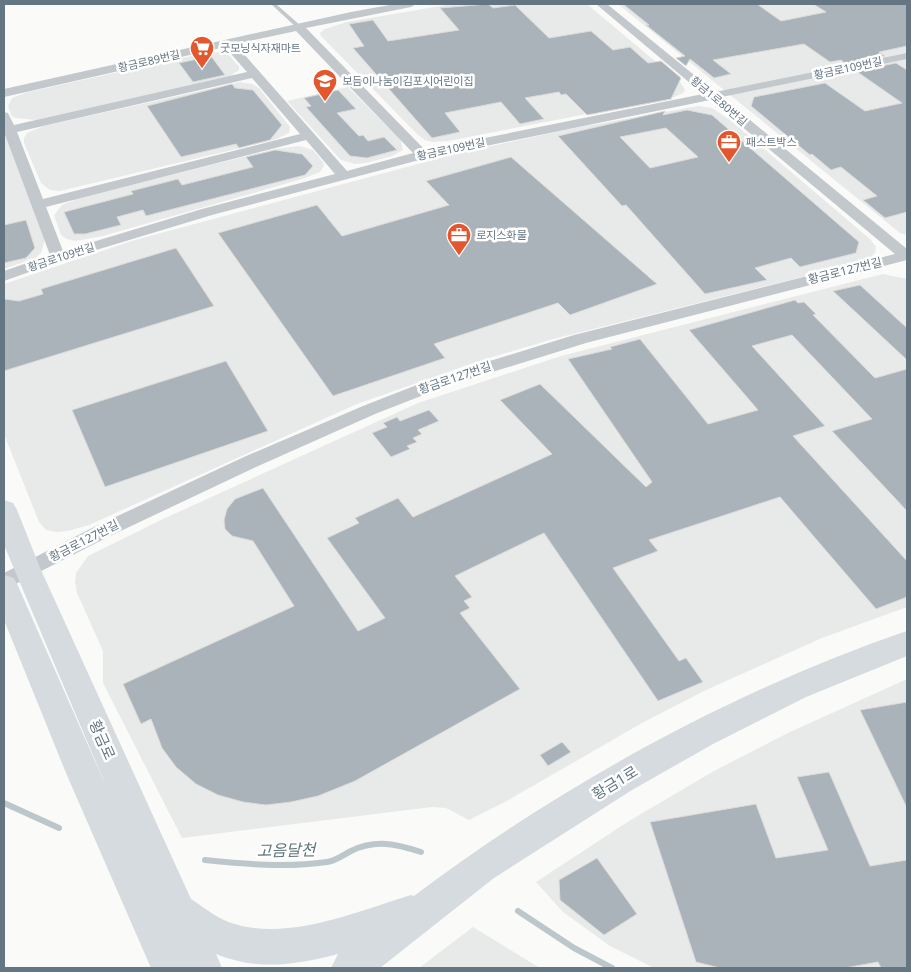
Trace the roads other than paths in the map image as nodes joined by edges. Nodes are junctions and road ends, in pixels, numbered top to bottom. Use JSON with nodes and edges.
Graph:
{"nodes":[{"id":1,"x":273,"y":4,"type":"edge"},
{"id":2,"x":410,"y":4,"type":"edge"},
{"id":3,"x":600,"y":4,"type":"edge"},
{"id":4,"x":299,"y":27,"type":"junction"},
{"id":5,"x":228,"y":43,"type":"junction"},
{"id":6,"x":907,"y":56,"type":"edge"},
{"id":7,"x":254,"y":74,"type":"junction"},
{"id":8,"x":4,"y":93,"type":"edge"},
{"id":9,"x":712,"y":96,"type":"junction"},
{"id":10,"x":4,"y":116,"type":"edge"},
{"id":11,"x":10,"y":130,"type":"junction"},
{"id":12,"x":308,"y":136,"type":"junction"},
{"id":13,"x":422,"y":155,"type":"junction"},
{"id":14,"x":343,"y":175,"type":"junction"},
{"id":15,"x":39,"y":204,"type":"junction"},
{"id":16,"x":58,"y":256,"type":"junction"},
{"id":17,"x":907,"y":256,"type":"edge"},
{"id":18,"x":4,"y":276,"type":"edge"},
{"id":19,"x":4,"y":510,"type":"edge"},
{"id":20,"x":12,"y":579,"type":"edge"},
{"id":21,"x":907,"y":642,"type":"edge"},
{"id":22,"x":426,"y":908,"type":"junction"},
{"id":23,"x":163,"y":914,"type":"junction"},
{"id":24,"x":153,"y":968,"type":"edge"},
{"id":25,"x":170,"y":968,"type":"edge"},
{"id":26,"x":203,"y":968,"type":"edge"},
{"id":27,"x":350,"y":968,"type":"edge"},
{"id":28,"x":376,"y":968,"type":"edge"}],
"edges":[{"from":1,"to":4,"type":"lane"},
{"from":2,"to":4,"type":"street","name":"황금로89번길"},
{"from":3,"to":9,"type":"street","name":"황금1로80번길"},
{"from":4,"to":5,"type":"street","name":"황금로89번길"},
{"from":4,"to":13,"type":"street"},
{"from":5,"to":7,"type":"street"},
{"from":5,"to":8,"type":"street","name":"황금로89번길"},
{"from":6,"to":9,"type":"street","name":"황금로109번길"},
{"from":7,"to":11,"type":"street"},
{"from":7,"to":12,"type":"street"},
{"from":9,"to":13,"type":"street","name":"황금로109번길"},
{"from":9,"to":17,"type":"street","name":"황금1로80번길"},
{"from":10,"to":11,"type":"street"},
{"from":11,"to":15,"type":"street"},
{"from":12,"to":14,"type":"street"},
{"from":12,"to":15,"type":"street"},
{"from":13,"to":14,"type":"street","name":"황금로109번길"},
{"from":14,"to":16,"type":"street","name":"황금로109번길"},
{"from":15,"to":16,"type":"street"},
{"from":16,"to":18,"type":"street","name":"황금로109번길"},
{"from":17,"to":20,"type":"street","name":"황금로127번길"},
{"from":19,"to":20,"type":"street"},
{"from":20,"to":23,"type":"street"},
{"from":21,"to":22,"type":"street","name":"황금1로"},
{"from":22,"to":23,"type":"street"},
{"from":22,"to":27,"type":"street","name":"황금1로"},
{"from":22,"to":28,"type":"street"},
{"from":23,"to":24,"type":"street"},
{"from":23,"to":25,"type":"street"},
{"from":23,"to":26,"type":"street"}]}
